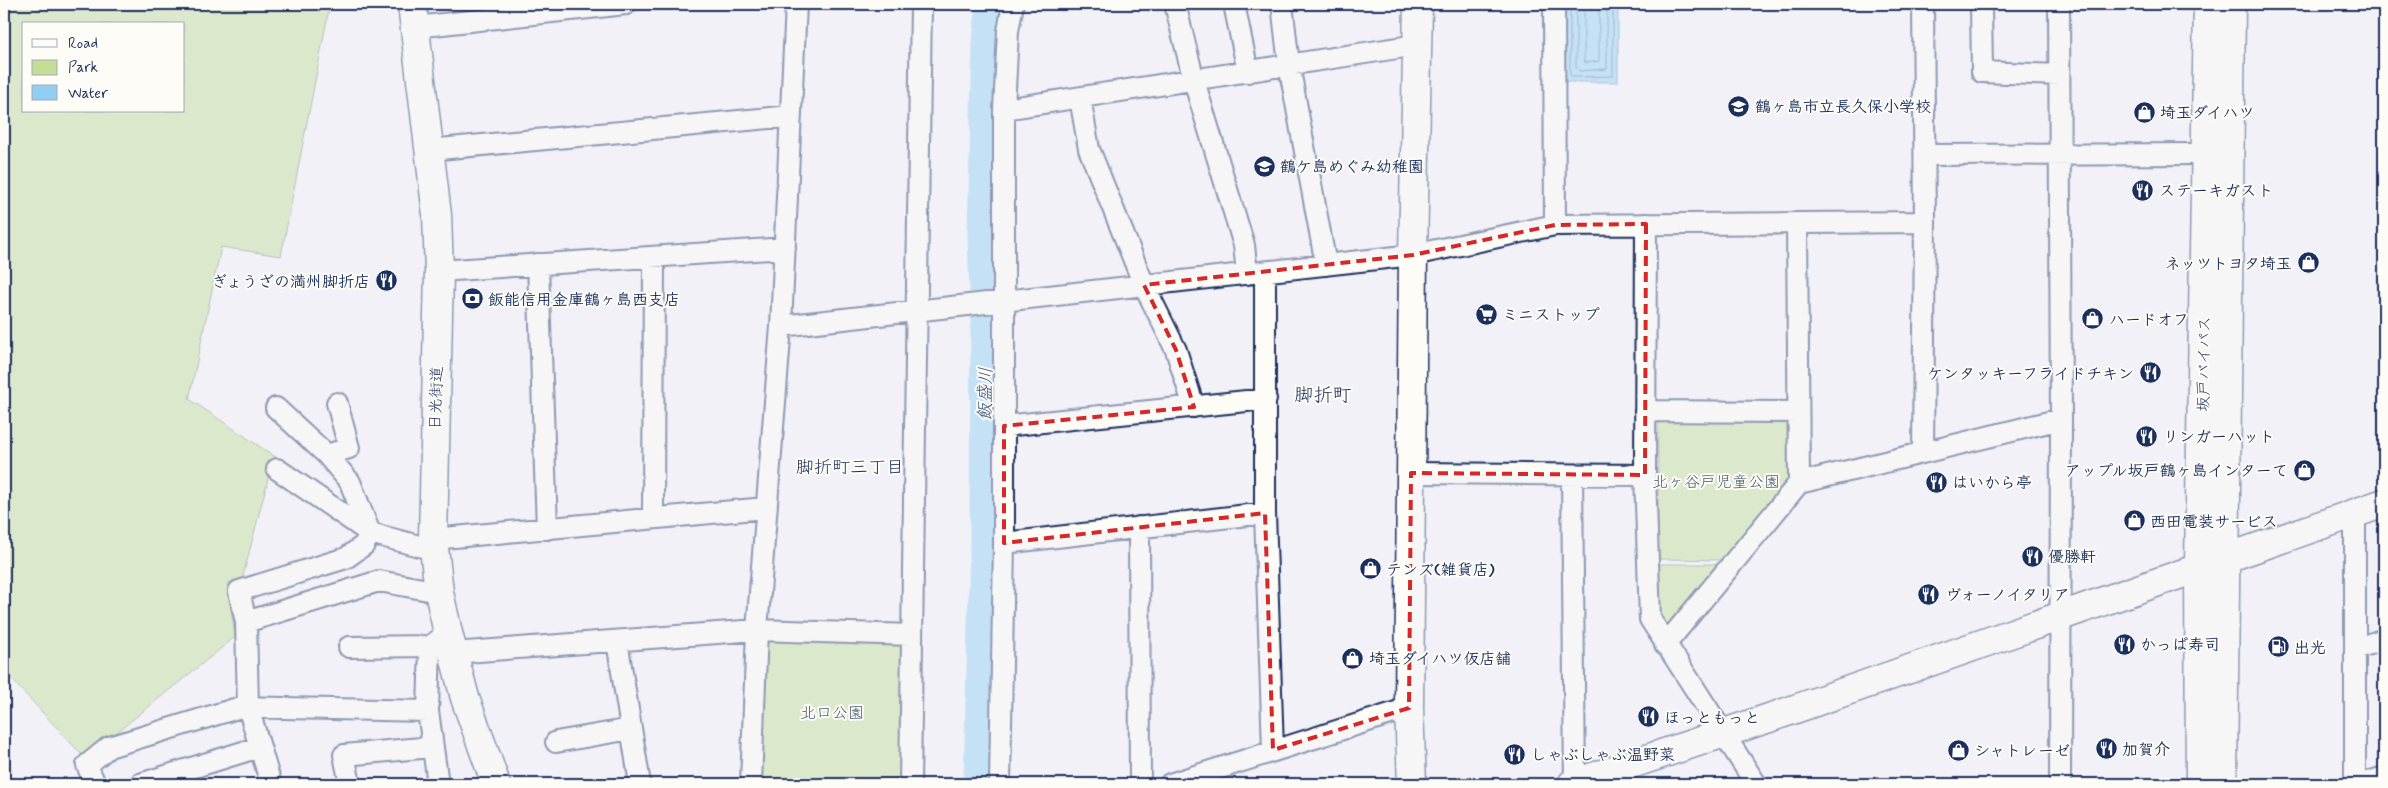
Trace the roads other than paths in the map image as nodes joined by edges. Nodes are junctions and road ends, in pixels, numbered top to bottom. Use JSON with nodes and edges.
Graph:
{"nodes":[{"id":1,"x":626,"y":4,"type":"edge"},
{"id":2,"x":796,"y":4,"type":"edge"},
{"id":3,"x":921,"y":4,"type":"edge"},
{"id":4,"x":1013,"y":4,"type":"edge"},
{"id":5,"x":1175,"y":4,"type":"edge"},
{"id":6,"x":1234,"y":4,"type":"edge"},
{"id":7,"x":1282,"y":4,"type":"edge"},
{"id":8,"x":1418,"y":4,"type":"edge"},
{"id":9,"x":1554,"y":4,"type":"edge"},
{"id":10,"x":1923,"y":4,"type":"edge"},
{"id":11,"x":1981,"y":4,"type":"edge"},
{"id":12,"x":2060,"y":4,"type":"edge"},
{"id":13,"x":2208,"y":4,"type":"edge"},
{"id":14,"x":2231,"y":4,"type":"edge"},
{"id":15,"x":413,"y":16,"type":"edge"},
{"id":16,"x":1418,"y":45,"type":"junction"},
{"id":17,"x":1289,"y":65,"type":"junction"},
{"id":18,"x":1248,"y":72,"type":"junction"},
{"id":19,"x":2059,"y":74,"type":"junction"},
{"id":20,"x":1194,"y":81,"type":"junction"},
{"id":21,"x":1080,"y":98,"type":"junction"},
{"id":22,"x":1004,"y":109,"type":"junction"},
{"id":23,"x":791,"y":116,"type":"junction"},
{"id":24,"x":429,"y":150,"type":"junction"},
{"id":25,"x":2059,"y":154,"type":"junction"},
{"id":26,"x":2207,"y":154,"type":"junction"},
{"id":27,"x":1925,"y":155,"type":"junction"},
{"id":28,"x":1925,"y":222,"type":"junction"},
{"id":29,"x":1797,"y":223,"type":"junction"},
{"id":30,"x":1646,"y":224,"type":"junction"},
{"id":31,"x":1555,"y":225,"type":"junction"},
{"id":32,"x":785,"y":248,"type":"junction"},
{"id":33,"x":1413,"y":256,"type":"junction"},
{"id":34,"x":654,"y":257,"type":"junction"},
{"id":35,"x":538,"y":264,"type":"junction"},
{"id":36,"x":1326,"y":265,"type":"junction"},
{"id":37,"x":438,"y":271,"type":"junction"},
{"id":38,"x":1256,"y":273,"type":"junction"},
{"id":39,"x":1144,"y":286,"type":"junction"},
{"id":40,"x":1004,"y":301,"type":"junction"},
{"id":41,"x":916,"y":312,"type":"junction"},
{"id":42,"x":781,"y":326,"type":"junction"},
{"id":43,"x":1266,"y":399,"type":"junction"},
{"id":44,"x":337,"y":403,"type":"dead end"},
{"id":45,"x":1194,"y":407,"type":"junction"},
{"id":46,"x":276,"y":408,"type":"dead end"},
{"id":47,"x":1645,"y":411,"type":"junction"},
{"id":48,"x":1798,"y":412,"type":"junction"},
{"id":49,"x":2061,"y":419,"type":"junction"},
{"id":50,"x":1004,"y":426,"type":"junction"},
{"id":51,"x":1923,"y":451,"type":"junction"},
{"id":52,"x":327,"y":455,"type":"junction"},
{"id":53,"x":277,"y":469,"type":"dead end"},
{"id":54,"x":1412,"y":474,"type":"junction"},
{"id":55,"x":1645,"y":475,"type":"junction"},
{"id":56,"x":1572,"y":476,"type":"junction"},
{"id":57,"x":1799,"y":483,"type":"junction"},
{"id":58,"x":2384,"y":502,"type":"edge"},
{"id":59,"x":765,"y":508,"type":"junction"},
{"id":60,"x":1265,"y":513,"type":"junction"},
{"id":61,"x":2354,"y":513,"type":"junction"},
{"id":62,"x":654,"y":518,"type":"junction"},
{"id":63,"x":1139,"y":527,"type":"junction"},
{"id":64,"x":547,"y":529,"type":"junction"},
{"id":65,"x":370,"y":534,"type":"junction"},
{"id":66,"x":1004,"y":543,"type":"junction"},
{"id":67,"x":434,"y":545,"type":"junction"},
{"id":68,"x":2212,"y":562,"type":"junction"},
{"id":69,"x":439,"y":592,"type":"junction"},
{"id":70,"x":2060,"y":615,"type":"junction"},
{"id":71,"x":246,"y":622,"type":"junction"},
{"id":72,"x":757,"y":630,"type":"junction"},
{"id":73,"x":912,"y":634,"type":"junction"},
{"id":74,"x":2384,"y":639,"type":"edge"},
{"id":75,"x":617,"y":641,"type":"junction"},
{"id":76,"x":444,"y":644,"type":"junction"},
{"id":77,"x":1665,"y":645,"type":"junction"},
{"id":78,"x":349,"y":647,"type":"dead end"},
{"id":79,"x":2355,"y":649,"type":"junction"},
{"id":80,"x":248,"y":707,"type":"junction"},
{"id":81,"x":1409,"y":708,"type":"junction"},
{"id":82,"x":428,"y":711,"type":"junction"},
{"id":83,"x":631,"y":729,"type":"junction"},
{"id":84,"x":1723,"y":734,"type":"junction"},
{"id":85,"x":556,"y":742,"type":"dead end"},
{"id":86,"x":260,"y":747,"type":"junction"},
{"id":87,"x":432,"y":748,"type":"junction"},
{"id":88,"x":1273,"y":750,"type":"junction"},
{"id":89,"x":2384,"y":777,"type":"edge"},
{"id":90,"x":95,"y":784,"type":"edge"},
{"id":91,"x":140,"y":784,"type":"edge"},
{"id":92,"x":271,"y":784,"type":"edge"},
{"id":93,"x":350,"y":784,"type":"edge"},
{"id":94,"x":438,"y":784,"type":"edge"},
{"id":95,"x":496,"y":784,"type":"edge"},
{"id":96,"x":640,"y":784,"type":"edge"},
{"id":97,"x":750,"y":784,"type":"edge"},
{"id":98,"x":910,"y":784,"type":"edge"},
{"id":99,"x":1000,"y":784,"type":"edge"},
{"id":100,"x":1140,"y":784,"type":"edge"},
{"id":101,"x":1170,"y":784,"type":"edge"},
{"id":102,"x":1412,"y":784,"type":"edge"},
{"id":103,"x":1574,"y":784,"type":"edge"},
{"id":104,"x":1756,"y":784,"type":"edge"},
{"id":105,"x":2060,"y":784,"type":"edge"},
{"id":106,"x":2200,"y":784,"type":"edge"},
{"id":107,"x":2223,"y":784,"type":"edge"},
{"id":108,"x":2355,"y":784,"type":"edge"},
{"id":109,"x":2362,"y":784,"type":"edge"}],
"edges":[{"from":1,"to":15,"type":"street"},
{"from":2,"to":23,"type":"street"},
{"from":3,"to":41,"type":"street"},
{"from":4,"to":22,"type":"street"},
{"from":5,"to":20,"type":"street"},
{"from":6,"to":18,"type":"street"},
{"from":7,"to":17,"type":"street"},
{"from":8,"to":16,"type":"main road"},
{"from":9,"to":31,"type":"street"},
{"from":10,"to":27,"type":"street"},
{"from":11,"to":19,"type":"street"},
{"from":12,"to":19,"type":"street"},
{"from":13,"to":26,"type":"main road","name":"坂戸バイパス"},
{"from":14,"to":68,"type":"main road","name":"坂戸バイパス"},
{"from":15,"to":24,"type":"main road","name":"日光街道"},
{"from":16,"to":17,"type":"street"},
{"from":16,"to":33,"type":"main road"},
{"from":17,"to":18,"type":"street"},
{"from":17,"to":36,"type":"street"},
{"from":18,"to":20,"type":"street"},
{"from":19,"to":25,"type":"street"},
{"from":20,"to":21,"type":"street"},
{"from":20,"to":38,"type":"street"},
{"from":21,"to":22,"type":"street"},
{"from":21,"to":39,"type":"street"},
{"from":22,"to":40,"type":"street"},
{"from":23,"to":24,"type":"street"},
{"from":23,"to":32,"type":"street"},
{"from":24,"to":37,"type":"main road","name":"日光街道"},
{"from":25,"to":26,"type":"street"},
{"from":25,"to":27,"type":"street"},
{"from":25,"to":49,"type":"street"},
{"from":26,"to":68,"type":"main road","name":"坂戸バイパス"},
{"from":27,"to":28,"type":"street"},
{"from":28,"to":29,"type":"street"},
{"from":28,"to":51,"type":"street"},
{"from":29,"to":30,"type":"street"},
{"from":29,"to":48,"type":"street"},
{"from":30,"to":31,"type":"street"},
{"from":30,"to":47,"type":"street"},
{"from":31,"to":33,"type":"street"},
{"from":32,"to":34,"type":"street"},
{"from":32,"to":42,"type":"street"},
{"from":33,"to":36,"type":"street"},
{"from":33,"to":54,"type":"main road"},
{"from":34,"to":35,"type":"street"},
{"from":34,"to":62,"type":"street"},
{"from":35,"to":37,"type":"street"},
{"from":35,"to":64,"type":"street"},
{"from":36,"to":38,"type":"street"},
{"from":37,"to":67,"type":"main road","name":"日光街道"},
{"from":38,"to":39,"type":"street"},
{"from":38,"to":43,"type":"street"},
{"from":39,"to":40,"type":"street"},
{"from":39,"to":45,"type":"street"},
{"from":40,"to":41,"type":"street"},
{"from":40,"to":50,"type":"street"},
{"from":41,"to":42,"type":"street"},
{"from":41,"to":73,"type":"street"},
{"from":42,"to":59,"type":"street"},
{"from":43,"to":45,"type":"street"},
{"from":43,"to":60,"type":"street"},
{"from":44,"to":52,"type":"street"},
{"from":45,"to":50,"type":"street"},
{"from":46,"to":52,"type":"street"},
{"from":47,"to":48,"type":"street"},
{"from":47,"to":55,"type":"street"},
{"from":48,"to":57,"type":"street"},
{"from":49,"to":51,"type":"street"},
{"from":49,"to":70,"type":"street"},
{"from":50,"to":66,"type":"street"},
{"from":51,"to":57,"type":"street"},
{"from":52,"to":65,"type":"street"},
{"from":53,"to":65,"type":"street"},
{"from":54,"to":56,"type":"street"},
{"from":54,"to":81,"type":"main road"},
{"from":55,"to":56,"type":"street"},
{"from":55,"to":77,"type":"street"},
{"from":56,"to":103,"type":"street"},
{"from":57,"to":77,"type":"street"},
{"from":58,"to":61,"type":"main road"},
{"from":59,"to":62,"type":"street"},
{"from":59,"to":72,"type":"street"},
{"from":60,"to":63,"type":"street"},
{"from":60,"to":88,"type":"street"},
{"from":61,"to":68,"type":"main road"},
{"from":61,"to":79,"type":"street"},
{"from":62,"to":64,"type":"street"},
{"from":63,"to":66,"type":"street"},
{"from":63,"to":100,"type":"street"},
{"from":64,"to":67,"type":"street"},
{"from":65,"to":67,"type":"street"},
{"from":65,"to":71,"type":"street"},
{"from":66,"to":99,"type":"street"},
{"from":67,"to":69,"type":"main road","name":"日光街道"},
{"from":68,"to":70,"type":"main road"},
{"from":68,"to":106,"type":"main road","name":"坂戸バイパス"},
{"from":68,"to":107,"type":"main road","name":"坂戸バイパス"},
{"from":69,"to":71,"type":"street"},
{"from":69,"to":76,"type":"main road","name":"日光街道"},
{"from":70,"to":84,"type":"main road"},
{"from":70,"to":105,"type":"street"},
{"from":71,"to":80,"type":"street"},
{"from":72,"to":73,"type":"street"},
{"from":72,"to":75,"type":"street"},
{"from":72,"to":97,"type":"street"},
{"from":73,"to":98,"type":"street"},
{"from":74,"to":79,"type":"street"},
{"from":75,"to":76,"type":"street"},
{"from":75,"to":83,"type":"street"},
{"from":76,"to":78,"type":"street"},
{"from":76,"to":82,"type":"street"},
{"from":76,"to":95,"type":"main road","name":"日光街道"},
{"from":77,"to":84,"type":"street"},
{"from":79,"to":108,"type":"street"},
{"from":80,"to":82,"type":"street"},
{"from":80,"to":86,"type":"street"},
{"from":80,"to":90,"type":"street"},
{"from":81,"to":88,"type":"street"},
{"from":81,"to":102,"type":"main road"},
{"from":82,"to":87,"type":"street"},
{"from":83,"to":85,"type":"street"},
{"from":83,"to":96,"type":"street"},
{"from":84,"to":103,"type":"main road"},
{"from":84,"to":104,"type":"street"},
{"from":86,"to":91,"type":"street"},
{"from":86,"to":92,"type":"street"},
{"from":87,"to":93,"type":"street"},
{"from":87,"to":94,"type":"street"},
{"from":88,"to":101,"type":"street"},
{"from":89,"to":109,"type":"street"}]}
